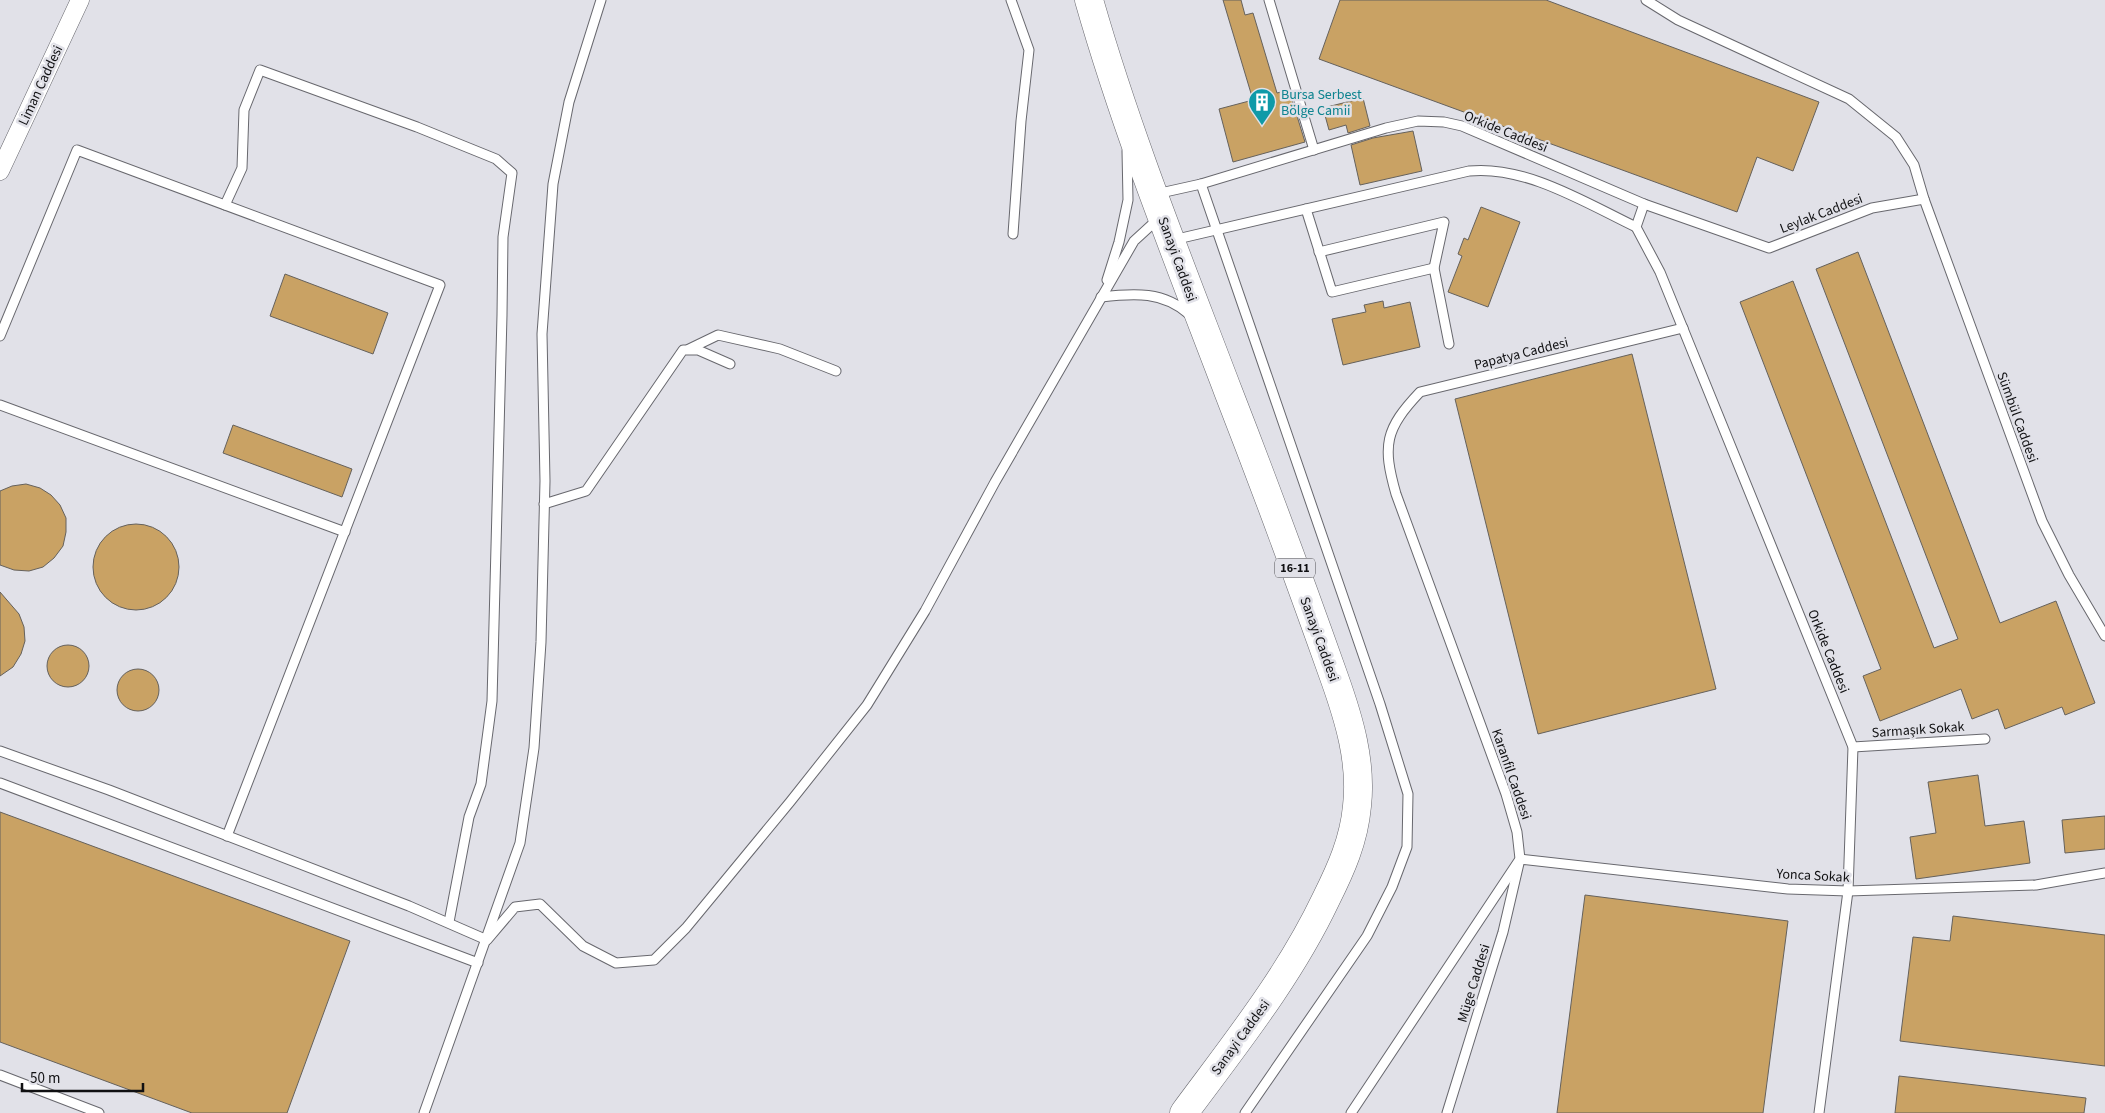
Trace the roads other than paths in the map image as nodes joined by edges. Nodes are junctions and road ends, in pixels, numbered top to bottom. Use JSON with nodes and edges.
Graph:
{"nodes":[{"id":1,"x":80,"y":0,"type":"edge"},
{"id":2,"x":601,"y":0,"type":"edge"},
{"id":3,"x":1011,"y":0,"type":"edge"},
{"id":4,"x":1089,"y":0,"type":"edge"},
{"id":5,"x":1269,"y":0,"type":"edge"},
{"id":6,"x":1646,"y":0,"type":"edge"},
{"id":7,"x":1124,"y":110,"type":"junction"},
{"id":8,"x":1314,"y":150,"type":"junction"},
{"id":9,"x":0,"y":171,"type":"edge"},
{"id":10,"x":1200,"y":184,"type":"junction"},
{"id":11,"x":1924,"y":199,"type":"junction"},
{"id":12,"x":1644,"y":204,"type":"junction"},
{"id":13,"x":225,"y":205,"type":"junction"},
{"id":14,"x":1158,"y":205,"type":"junction"},
{"id":15,"x":1306,"y":209,"type":"junction"},
{"id":16,"x":1636,"y":227,"type":"junction"},
{"id":17,"x":1215,"y":230,"type":"junction"},
{"id":18,"x":1013,"y":234,"type":"dead end"},
{"id":19,"x":1171,"y":241,"type":"junction"},
{"id":20,"x":1319,"y":252,"type":"junction"},
{"id":21,"x":1434,"y":268,"type":"junction"},
{"id":22,"x":1101,"y":297,"type":"junction"},
{"id":23,"x":1204,"y":327,"type":"junction"},
{"id":24,"x":1683,"y":328,"type":"junction"},
{"id":25,"x":0,"y":336,"type":"edge"},
{"id":26,"x":1449,"y":344,"type":"dead end"},
{"id":27,"x":686,"y":350,"type":"junction"},
{"id":28,"x":730,"y":364,"type":"dead end"},
{"id":29,"x":836,"y":371,"type":"dead end"},
{"id":30,"x":0,"y":405,"type":"edge"},
{"id":31,"x":1389,"y":438,"type":"joint"},
{"id":32,"x":544,"y":504,"type":"junction"},
{"id":33,"x":344,"y":532,"type":"junction"},
{"id":34,"x":2105,"y":636,"type":"edge"},
{"id":35,"x":1985,"y":739,"type":"dead end"},
{"id":36,"x":1853,"y":747,"type":"junction"},
{"id":37,"x":0,"y":751,"type":"edge"},
{"id":38,"x":0,"y":783,"type":"edge"},
{"id":39,"x":227,"y":836,"type":"junction"},
{"id":40,"x":1520,"y":859,"type":"junction"},
{"id":41,"x":2105,"y":873,"type":"edge"},
{"id":42,"x":1848,"y":891,"type":"junction"},
{"id":43,"x":449,"y":922,"type":"junction"},
{"id":44,"x":487,"y":940,"type":"junction"},
{"id":45,"x":478,"y":963,"type":"junction"},
{"id":46,"x":0,"y":1075,"type":"edge"},
{"id":47,"x":99,"y":1113,"type":"edge"},
{"id":48,"x":424,"y":1113,"type":"edge"},
{"id":49,"x":1184,"y":1113,"type":"edge"},
{"id":50,"x":1245,"y":1113,"type":"edge"},
{"id":51,"x":1351,"y":1113,"type":"edge"},
{"id":52,"x":1447,"y":1113,"type":"edge"},
{"id":53,"x":1819,"y":1113,"type":"edge"}],
"edges":[{"from":1,"to":9,"type":"street","name":"Liman Caddesi"},
{"from":2,"to":32,"type":"lane"},
{"from":3,"to":18,"type":"lane"},
{"from":4,"to":7,"type":"main road","name":"Sanayi Caddesi","number":"16-11"},
{"from":5,"to":8,"type":"lane"},
{"from":6,"to":11,"type":"lane","name":"Sümbül Caddesi"},
{"from":7,"to":14,"type":"main road","name":"Sanayi Caddesi","number":"16-11"},
{"from":7,"to":22,"type":"lane"},
{"from":8,"to":10,"type":"lane","name":"Orkide Caddesi"},
{"from":8,"to":12,"type":"lane","name":"Orkide Caddesi"},
{"from":10,"to":14,"type":"lane","name":"Orkide Caddesi"},
{"from":10,"to":17,"type":"lane"},
{"from":11,"to":12,"type":"lane","name":"Leylak Caddesi"},
{"from":11,"to":34,"type":"lane","name":"Sümbül Caddesi"},
{"from":12,"to":16,"type":"lane"},
{"from":13,"to":25,"type":"lane"},
{"from":13,"to":33,"type":"lane"},
{"from":13,"to":43,"type":"lane"},
{"from":14,"to":19,"type":"main road","name":"Sanayi Caddesi","number":"16-11"},
{"from":14,"to":22,"type":"lane"},
{"from":15,"to":16,"type":"lane"},
{"from":15,"to":17,"type":"lane"},
{"from":15,"to":20,"type":"lane"},
{"from":16,"to":24,"type":"lane","name":"Orkide Caddesi"},
{"from":17,"to":19,"type":"lane"},
{"from":17,"to":50,"type":"lane"},
{"from":19,"to":23,"type":"main road","name":"Sanayi Caddesi","number":"16-11"},
{"from":20,"to":21,"type":"lane"},
{"from":20,"to":21,"type":"lane"},
{"from":21,"to":26,"type":"lane"},
{"from":22,"to":23,"type":"lane"},
{"from":22,"to":44,"type":"lane"},
{"from":23,"to":49,"type":"main road","name":"Sanayi Caddesi","number":"16-11"},
{"from":24,"to":31,"type":"lane","name":"Papatya Caddesi"},
{"from":24,"to":36,"type":"lane","name":"Orkide Caddesi"},
{"from":27,"to":28,"type":"lane"},
{"from":27,"to":29,"type":"lane"},
{"from":27,"to":32,"type":"lane"},
{"from":30,"to":33,"type":"lane"},
{"from":31,"to":40,"type":"lane","name":"Karanfil Caddesi"},
{"from":32,"to":44,"type":"lane"},
{"from":33,"to":39,"type":"lane"},
{"from":35,"to":36,"type":"lane","name":"Sarmaşık Sokak"},
{"from":36,"to":42,"type":"lane","name":"Orkide Caddesi"},
{"from":37,"to":39,"type":"lane"},
{"from":38,"to":45,"type":"lane"},
{"from":39,"to":43,"type":"lane"},
{"from":40,"to":42,"type":"lane","name":"Yonca Sokak"},
{"from":40,"to":51,"type":"lane"},
{"from":40,"to":52,"type":"lane","name":"Müge Caddesi"},
{"from":41,"to":42,"type":"lane","name":"Yonca Sokak"},
{"from":42,"to":53,"type":"lane","name":"Orkide Caddesi"},
{"from":43,"to":44,"type":"lane"},
{"from":44,"to":45,"type":"lane"},
{"from":45,"to":48,"type":"lane"},
{"from":46,"to":47,"type":"lane"}]}
